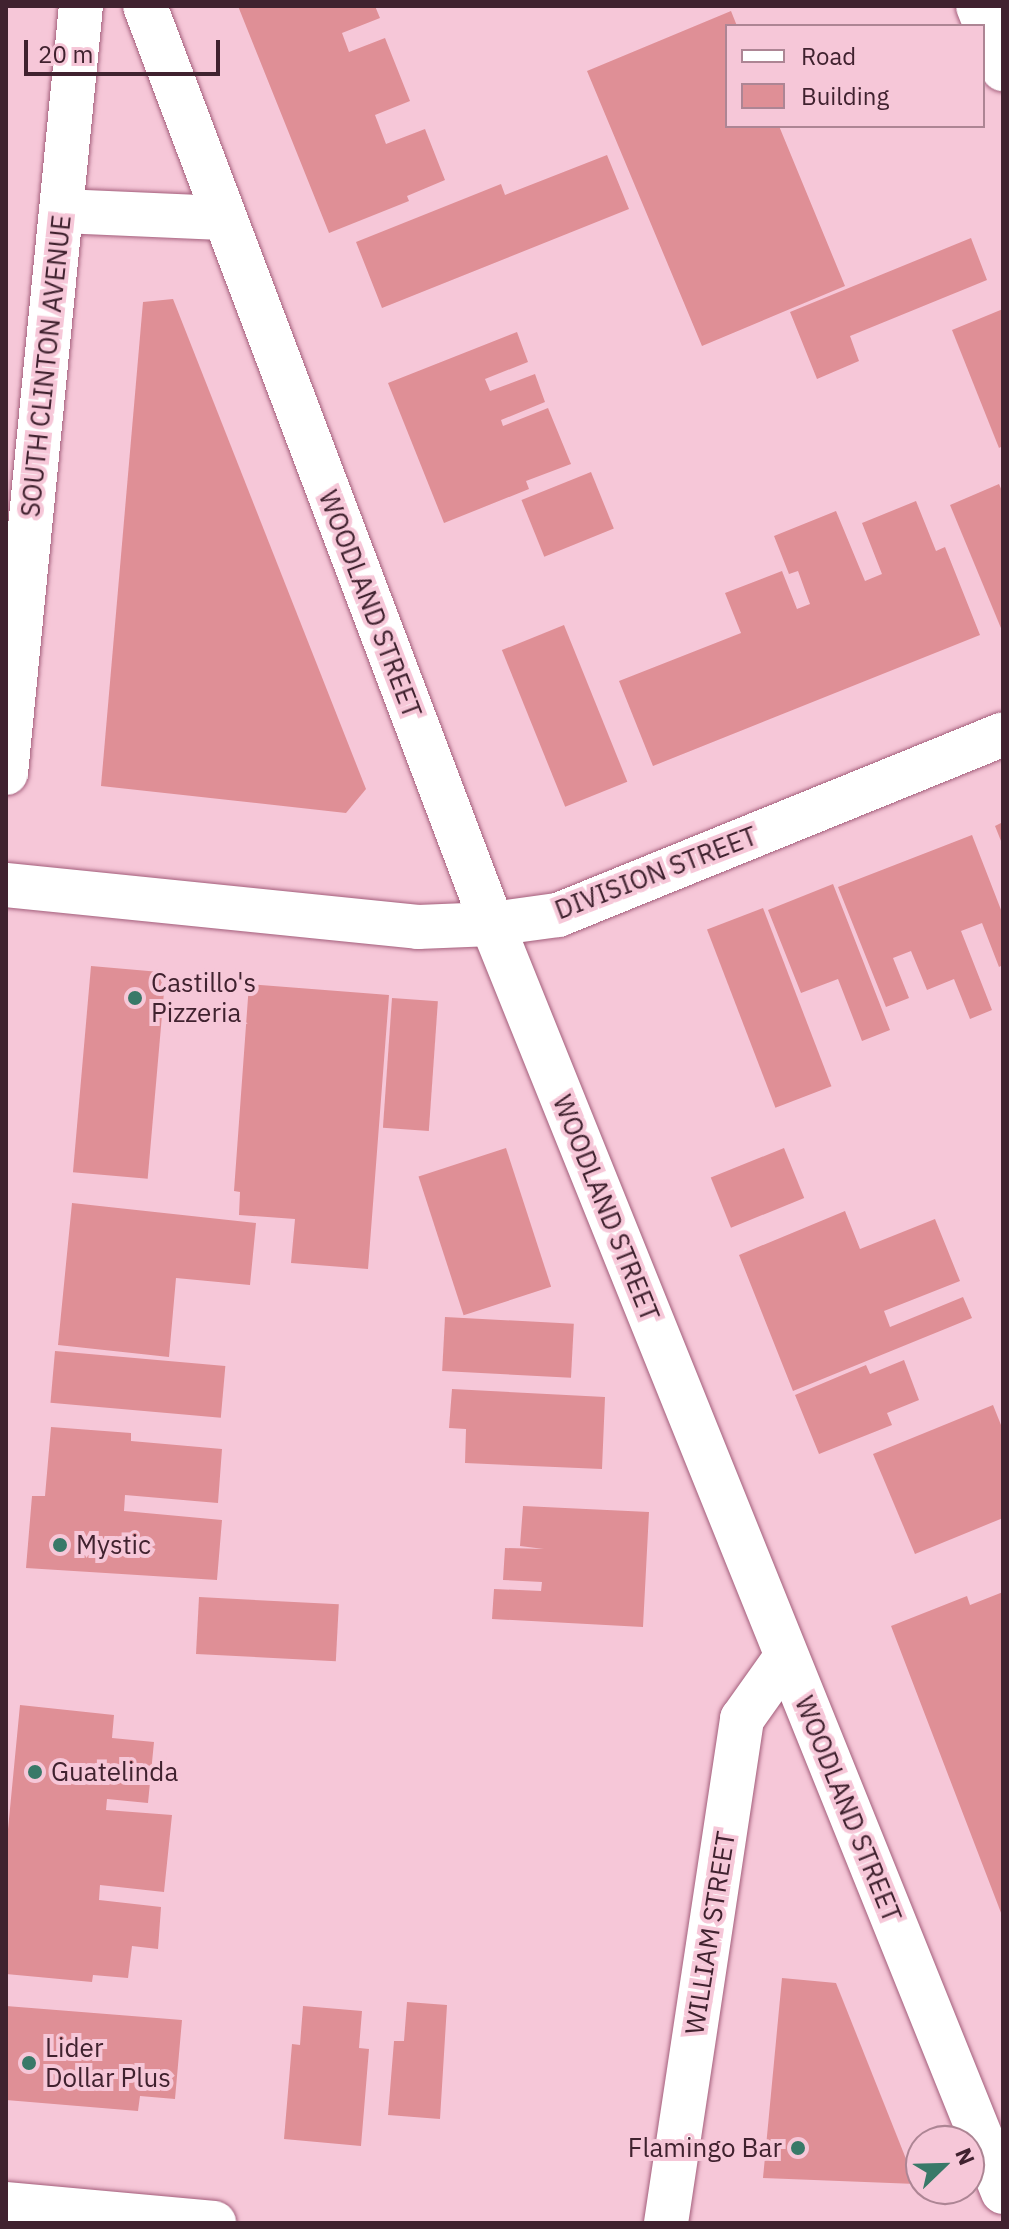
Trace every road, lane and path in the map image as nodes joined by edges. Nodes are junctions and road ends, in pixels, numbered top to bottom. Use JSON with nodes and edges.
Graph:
{"nodes":[{"id":1,"x":81,"y":6,"type":"edge"},
{"id":2,"x":145,"y":6,"type":"edge"},
{"id":3,"x":978,"y":6,"type":"edge"},
{"id":4,"x":1003,"y":69,"type":"edge"},
{"id":5,"x":61,"y":211,"type":"junction"},
{"id":6,"x":223,"y":218,"type":"junction"},
{"id":7,"x":1003,"y":734,"type":"edge"},
{"id":8,"x":6,"y":773,"type":"edge"},
{"id":9,"x":6,"y":885,"type":"edge"},
{"id":10,"x":492,"y":924,"type":"junction"},
{"id":11,"x":786,"y":1657,"type":"junction"},
{"id":12,"x":1003,"y":2192,"type":"edge"},
{"id":13,"x":6,"y":2204,"type":"edge"},
{"id":14,"x":214,"y":2223,"type":"edge"},
{"id":15,"x":666,"y":2223,"type":"edge"}],
"edges":[{"from":1,"to":5,"type":"street","name":"SOUTH CLINTON AVENUE"},
{"from":2,"to":6,"type":"street","name":"WOODLAND STREET"},
{"from":3,"to":4,"type":"street"},
{"from":5,"to":6,"type":"street"},
{"from":5,"to":8,"type":"street","name":"SOUTH CLINTON AVENUE"},
{"from":6,"to":10,"type":"street","name":"WOODLAND STREET"},
{"from":7,"to":10,"type":"street","name":"DIVISION STREET"},
{"from":9,"to":10,"type":"street","name":"DIVISION STREET"},
{"from":10,"to":11,"type":"street","name":"WOODLAND STREET"},
{"from":11,"to":12,"type":"street","name":"WOODLAND STREET"},
{"from":11,"to":15,"type":"street","name":"WILLIAM STREET"},
{"from":13,"to":14,"type":"street"}]}
